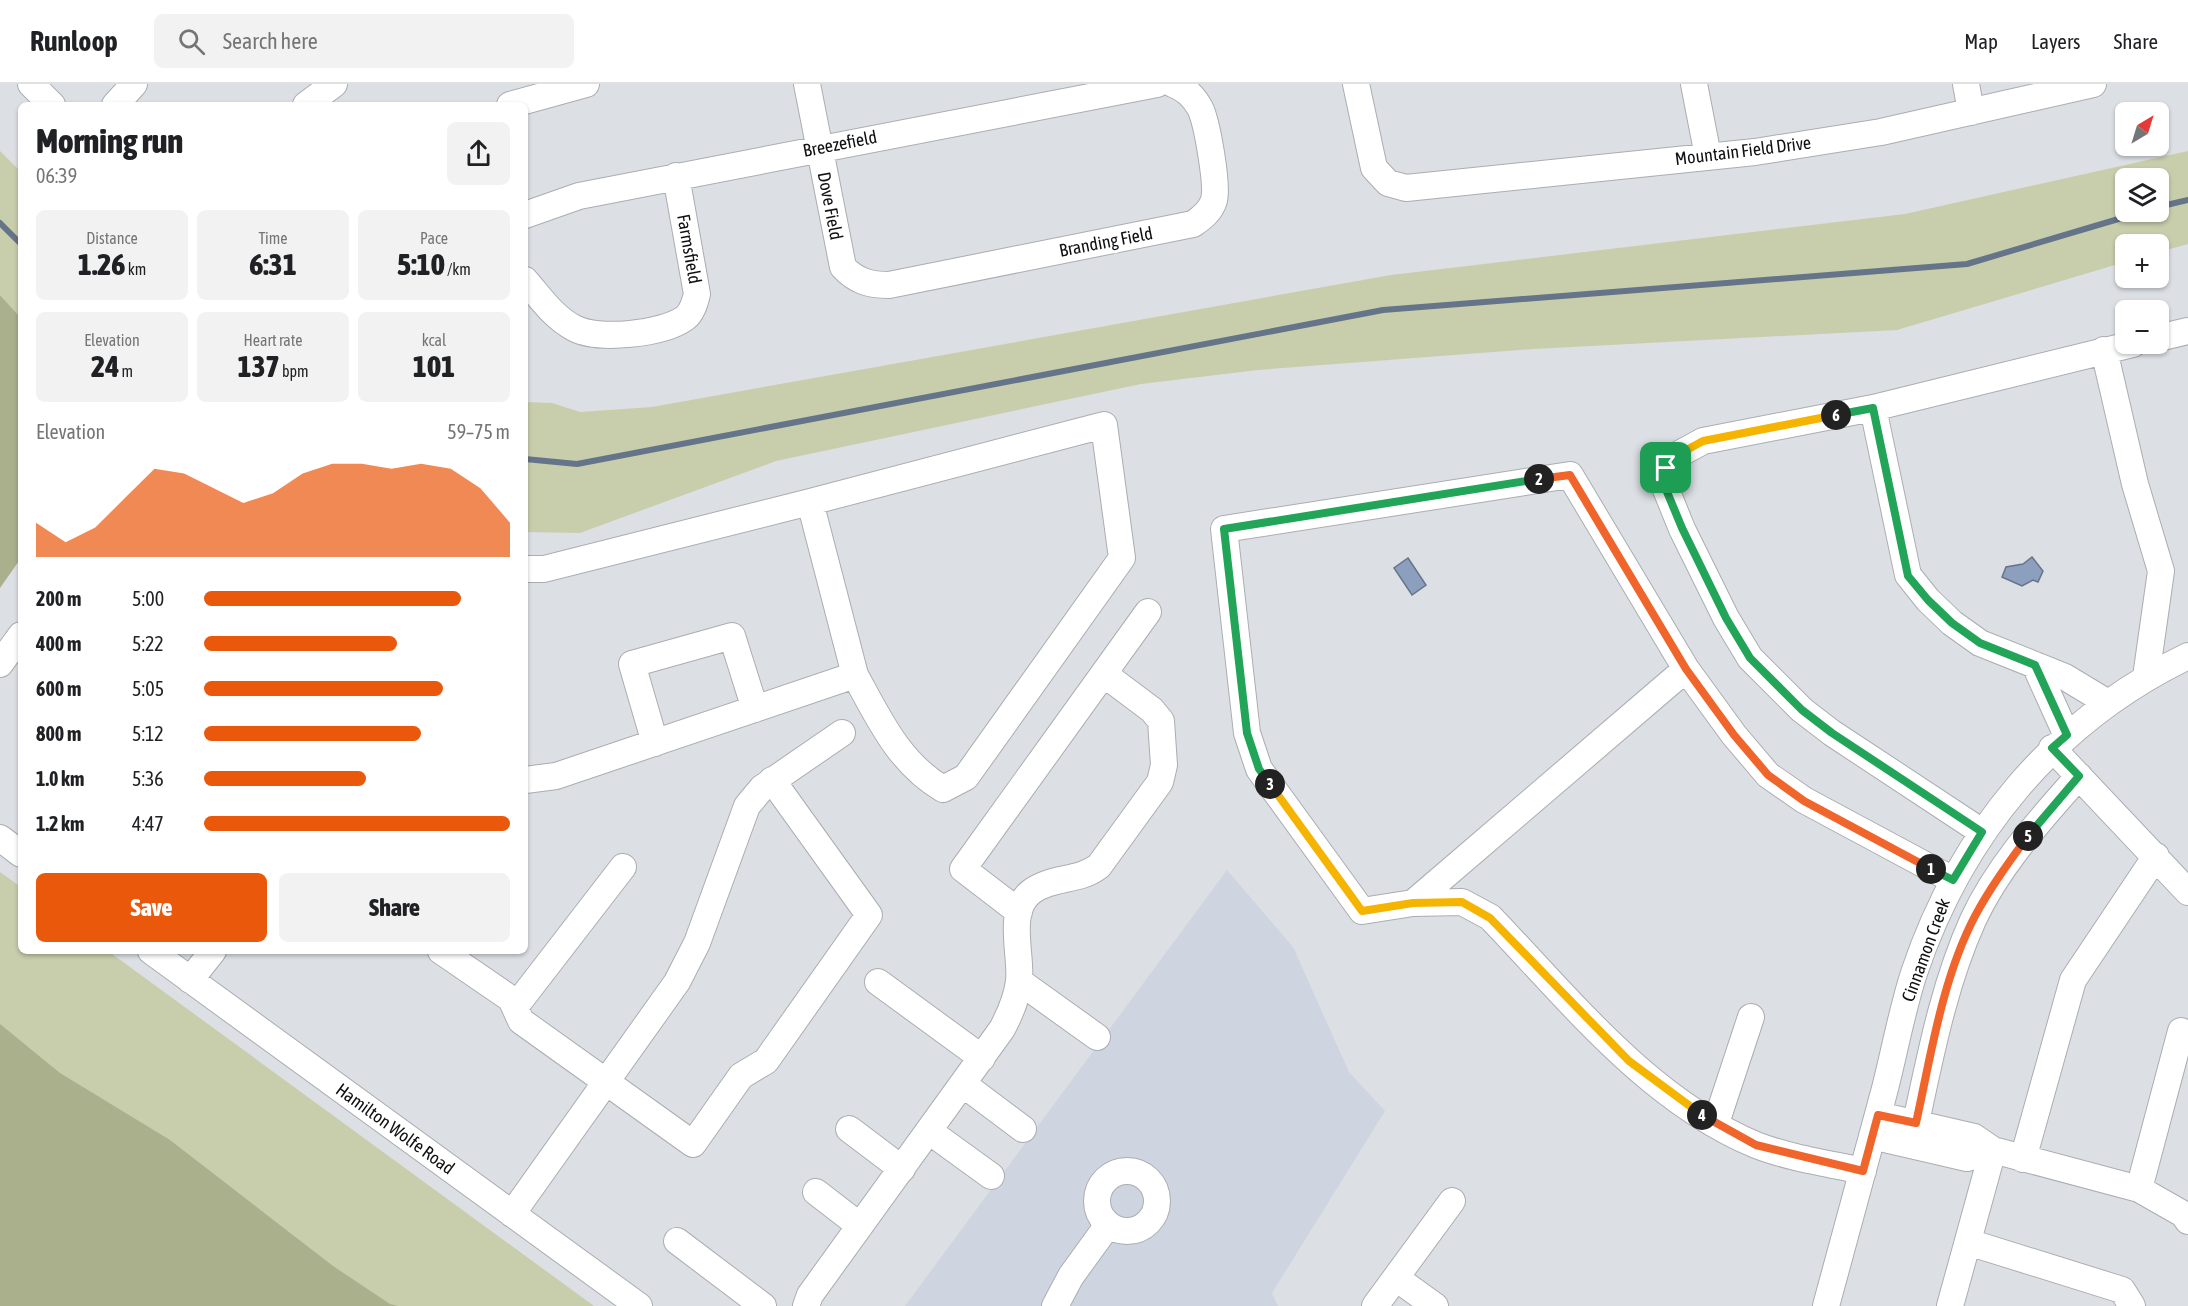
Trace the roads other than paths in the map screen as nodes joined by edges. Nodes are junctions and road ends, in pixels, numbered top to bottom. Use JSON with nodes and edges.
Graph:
{"nodes":[{"id":1,"x":31,"y":84,"type":"edge"},
{"id":2,"x":134,"y":84,"type":"edge"},
{"id":3,"x":334,"y":84,"type":"edge"},
{"id":4,"x":1169,"y":84,"type":"edge"},
{"id":5,"x":1356,"y":84,"type":"edge"},
{"id":6,"x":1694,"y":84,"type":"edge"},
{"id":7,"x":1966,"y":84,"type":"edge"},
{"id":8,"x":2093,"y":84,"type":"edge"},
{"id":9,"x":580,"y":85,"type":"edge"},
{"id":10,"x":808,"y":85,"type":"edge"},
{"id":11,"x":49,"y":102,"type":"edge"},
{"id":12,"x":118,"y":102,"type":"edge"},
{"id":13,"x":310,"y":102,"type":"edge"},
{"id":14,"x":520,"y":102,"type":"edge"},
{"id":15,"x":1971,"y":112,"type":"junction"},
{"id":16,"x":819,"y":148,"type":"junction"},
{"id":17,"x":1708,"y":156,"type":"junction"},
{"id":18,"x":676,"y":176,"type":"junction"},
{"id":19,"x":528,"y":214,"type":"edge"},
{"id":20,"x":862,"y":282,"type":"joint"},
{"id":21,"x":528,"y":284,"type":"edge"},
{"id":22,"x":2188,"y":331,"type":"edge"},
{"id":23,"x":2169,"y":335,"type":"edge"},
{"id":24,"x":2115,"y":348,"type":"edge"},
{"id":25,"x":2104,"y":350,"type":"junction"},
{"id":26,"x":1873,"y":408,"type":"junction"},
{"id":27,"x":810,"y":502,"type":"junction"},
{"id":28,"x":528,"y":569,"type":"edge"},
{"id":29,"x":1148,"y":612,"type":"dead end"},
{"id":30,"x":18,"y":639,"type":"edge"},
{"id":31,"x":2188,"y":656,"type":"edge"},
{"id":32,"x":0,"y":663,"type":"edge"},
{"id":33,"x":2035,"y":665,"type":"junction"},
{"id":34,"x":1686,"y":669,"type":"junction"},
{"id":35,"x":1104,"y":674,"type":"junction"},
{"id":36,"x":855,"y":675,"type":"junction"},
{"id":37,"x":2146,"y":677,"type":"junction"},
{"id":38,"x":2108,"y":703,"type":"junction"},
{"id":39,"x":755,"y":709,"type":"junction"},
{"id":40,"x":842,"y":734,"type":"dead end"},
{"id":41,"x":2059,"y":742,"type":"junction"},
{"id":42,"x":655,"y":743,"type":"junction"},
{"id":43,"x":2079,"y":776,"type":"junction"},
{"id":44,"x":528,"y":780,"type":"edge"},
{"id":45,"x":772,"y":780,"type":"junction"},
{"id":46,"x":1982,"y":832,"type":"junction"},
{"id":47,"x":0,"y":838,"type":"edge"},
{"id":48,"x":18,"y":852,"type":"edge"},
{"id":49,"x":2156,"y":856,"type":"junction"},
{"id":50,"x":623,"y":867,"type":"dead end"},
{"id":51,"x":1953,"y":880,"type":"junction"},
{"id":52,"x":2188,"y":892,"type":"edge"},
{"id":53,"x":1413,"y":903,"type":"junction"},
{"id":54,"x":1019,"y":912,"type":"junction"},
{"id":55,"x":155,"y":954,"type":"edge"},
{"id":56,"x":211,"y":954,"type":"edge"},
{"id":57,"x":445,"y":954,"type":"edge"},
{"id":58,"x":190,"y":980,"type":"junction"},
{"id":59,"x":1019,"y":981,"type":"junction"},
{"id":60,"x":878,"y":982,"type":"dead end"},
{"id":61,"x":514,"y":1007,"type":"junction"},
{"id":62,"x":1751,"y":1017,"type":"dead end"},
{"id":63,"x":2181,"y":1031,"type":"dead end"},
{"id":64,"x":1098,"y":1037,"type":"dead end"},
{"id":65,"x":982,"y":1058,"type":"junction"},
{"id":66,"x":606,"y":1082,"type":"junction"},
{"id":67,"x":963,"y":1084,"type":"junction"},
{"id":68,"x":1716,"y":1123,"type":"junction"},
{"id":69,"x":1875,"y":1125,"type":"junction"},
{"id":70,"x":849,"y":1129,"type":"dead end"},
{"id":71,"x":1023,"y":1129,"type":"dead end"},
{"id":72,"x":929,"y":1131,"type":"junction"},
{"id":73,"x":1913,"y":1134,"type":"junction"},
{"id":74,"x":1994,"y":1150,"type":"junction"},
{"id":75,"x":2023,"y":1159,"type":"junction"},
{"id":76,"x":902,"y":1169,"type":"junction"},
{"id":77,"x":1863,"y":1171,"type":"junction"},
{"id":78,"x":991,"y":1176,"type":"dead end"},
{"id":79,"x":2139,"y":1189,"type":"junction"},
{"id":80,"x":816,"y":1192,"type":"dead end"},
{"id":81,"x":1452,"y":1201,"type":"dead end"},
{"id":82,"x":512,"y":1214,"type":"junction"},
{"id":83,"x":2188,"y":1221,"type":"edge"},
{"id":84,"x":1108,"y":1225,"type":"dead end"},
{"id":85,"x":860,"y":1226,"type":"junction"},
{"id":86,"x":676,"y":1241,"type":"dead end"},
{"id":87,"x":1968,"y":1242,"type":"junction"},
{"id":88,"x":1396,"y":1278,"type":"junction"},
{"id":89,"x":803,"y":1302,"type":"edge"},
{"id":90,"x":1425,"y":1303,"type":"edge"},
{"id":91,"x":639,"y":1306,"type":"edge"},
{"id":92,"x":763,"y":1306,"type":"edge"},
{"id":93,"x":1055,"y":1306,"type":"edge"},
{"id":94,"x":1375,"y":1306,"type":"edge"},
{"id":95,"x":1826,"y":1306,"type":"edge"},
{"id":96,"x":1950,"y":1306,"type":"edge"},
{"id":97,"x":2132,"y":1306,"type":"edge"}],
"edges":[{"from":1,"to":11,"type":"street"},
{"from":2,"to":12,"type":"street"},
{"from":3,"to":13,"type":"street"},
{"from":4,"to":16,"type":"street","name":"Breezefield"},
{"from":4,"to":20,"type":"street","name":"Branding Field"},
{"from":5,"to":17,"type":"street","name":"Mountain Field Drive"},
{"from":6,"to":17,"type":"street"},
{"from":7,"to":15,"type":"street"},
{"from":8,"to":15,"type":"street","name":"Mountain Field Drive"},
{"from":9,"to":14,"type":"street"},
{"from":10,"to":16,"type":"street","name":"Dove Field"},
{"from":15,"to":17,"type":"street","name":"Mountain Field Drive"},
{"from":16,"to":18,"type":"street","name":"Breezefield"},
{"from":16,"to":20,"type":"street","name":"Dove Field"},
{"from":18,"to":19,"type":"street","name":"Breezefield"},
{"from":18,"to":21,"type":"street","name":"Farmsfield"},
{"from":22,"to":23,"type":"street"},
{"from":24,"to":25,"type":"street"},
{"from":25,"to":26,"type":"street"},
{"from":25,"to":37,"type":"street"},
{"from":26,"to":33,"type":"street"},
{"from":26,"to":46,"type":"street"},
{"from":27,"to":28,"type":"street"},
{"from":27,"to":36,"type":"street"},
{"from":27,"to":36,"type":"street"},
{"from":29,"to":35,"type":"street"},
{"from":30,"to":32,"type":"street"},
{"from":31,"to":37,"type":"street","name":"Cinnamon Creek"},
{"from":33,"to":38,"type":"street"},
{"from":33,"to":41,"type":"street"},
{"from":34,"to":51,"type":"street"},
{"from":34,"to":53,"type":"street"},
{"from":34,"to":53,"type":"street"},
{"from":35,"to":54,"type":"street"},
{"from":35,"to":54,"type":"street"},
{"from":36,"to":39,"type":"street"},
{"from":37,"to":38,"type":"street","name":"Cinnamon Creek"},
{"from":38,"to":41,"type":"street","name":"Cinnamon Creek"},
{"from":39,"to":42,"type":"street"},
{"from":39,"to":42,"type":"street"},
{"from":40,"to":45,"type":"street"},
{"from":41,"to":43,"type":"street"},
{"from":41,"to":46,"type":"street","name":"Cinnamon Creek"},
{"from":42,"to":44,"type":"street"},
{"from":43,"to":49,"type":"street"},
{"from":43,"to":73,"type":"street"},
{"from":45,"to":66,"type":"street"},
{"from":45,"to":66,"type":"street"},
{"from":46,"to":51,"type":"street","name":"Cinnamon Creek"},
{"from":47,"to":48,"type":"street"},
{"from":49,"to":52,"type":"street"},
{"from":49,"to":75,"type":"street"},
{"from":50,"to":61,"type":"street"},
{"from":51,"to":69,"type":"street","name":"Cinnamon Creek"},
{"from":53,"to":68,"type":"street"},
{"from":54,"to":59,"type":"street"},
{"from":55,"to":58,"type":"street","name":"Hamilton Wolfe Road"},
{"from":56,"to":58,"type":"street"},
{"from":57,"to":61,"type":"street"},
{"from":58,"to":82,"type":"street","name":"Hamilton Wolfe Road"},
{"from":59,"to":64,"type":"street"},
{"from":59,"to":65,"type":"street"},
{"from":60,"to":65,"type":"street"},
{"from":61,"to":66,"type":"street"},
{"from":62,"to":68,"type":"street"},
{"from":63,"to":79,"type":"street"},
{"from":65,"to":67,"type":"street"},
{"from":66,"to":82,"type":"street"},
{"from":67,"to":71,"type":"street"},
{"from":67,"to":72,"type":"street"},
{"from":68,"to":77,"type":"street"},
{"from":69,"to":73,"type":"street"},
{"from":69,"to":77,"type":"street","name":"Cinnamon Creek"},
{"from":70,"to":76,"type":"street"},
{"from":72,"to":76,"type":"street"},
{"from":72,"to":78,"type":"street"},
{"from":73,"to":74,"type":"street"},
{"from":74,"to":75,"type":"street"},
{"from":74,"to":87,"type":"street"},
{"from":75,"to":79,"type":"street"},
{"from":76,"to":85,"type":"street"},
{"from":77,"to":95,"type":"street","name":"Cinnamon Creek"},
{"from":79,"to":83,"type":"street"},
{"from":80,"to":85,"type":"street"},
{"from":81,"to":88,"type":"street"},
{"from":82,"to":91,"type":"street","name":"Hamilton Wolfe Road"},
{"from":84,"to":93,"type":"street"},
{"from":85,"to":89,"type":"street"},
{"from":86,"to":92,"type":"street"},
{"from":87,"to":96,"type":"street"},
{"from":87,"to":97,"type":"street"},
{"from":88,"to":90,"type":"street"},
{"from":88,"to":94,"type":"street"}]}
